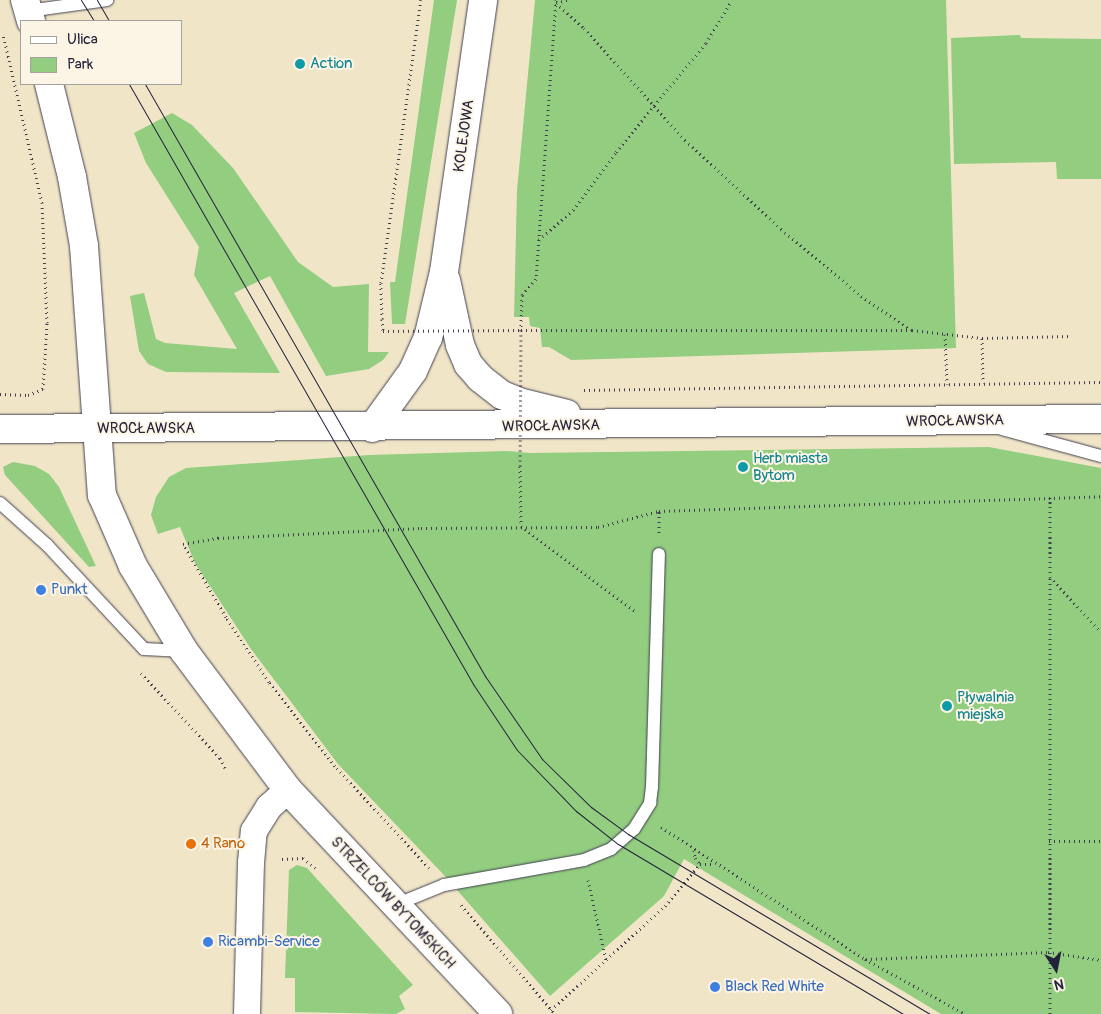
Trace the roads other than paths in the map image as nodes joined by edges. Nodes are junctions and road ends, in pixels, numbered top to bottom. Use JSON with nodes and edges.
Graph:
{"nodes":[{"id":1,"x":107,"y":0,"type":"edge"},
{"id":2,"x":483,"y":0,"type":"edge"},
{"id":3,"x":28,"y":11,"type":"edge"},
{"id":4,"x":50,"y":85,"type":"edge"},
{"id":5,"x":444,"y":272,"type":"junction"},
{"id":6,"x":1101,"y":419,"type":"edge"},
{"id":7,"x":970,"y":421,"type":"junction"},
{"id":8,"x":630,"y":425,"type":"junction"},
{"id":9,"x":372,"y":428,"type":"junction"},
{"id":10,"x":0,"y":429,"type":"edge"},
{"id":11,"x":97,"y":429,"type":"junction"},
{"id":12,"x":1101,"y":456,"type":"edge"},
{"id":13,"x":0,"y":503,"type":"edge"},
{"id":14,"x":658,"y":554,"type":"dead end"},
{"id":15,"x":184,"y":651,"type":"junction"},
{"id":16,"x":288,"y":790,"type":"junction"},
{"id":17,"x":394,"y":905,"type":"junction"},
{"id":18,"x":247,"y":1014,"type":"edge"},
{"id":19,"x":498,"y":1014,"type":"edge"}],
"edges":[{"from":1,"to":3,"type":"lane"},
{"from":2,"to":5,"type":"main road","name":"KOLEJOWA"},
{"from":4,"to":11,"type":"main road","name":"STRZELCÓW BYTOMSKICH"},
{"from":5,"to":8,"type":"main road","name":"KOLEJOWA"},
{"from":5,"to":9,"type":"main road","name":"KOLEJOWA"},
{"from":6,"to":7,"type":"main road","name":"WROCŁAWSKA"},
{"from":7,"to":8,"type":"main road","name":"WROCŁAWSKA"},
{"from":7,"to":12,"type":"lane"},
{"from":8,"to":9,"type":"main road","name":"WROCŁAWSKA"},
{"from":9,"to":11,"type":"main road","name":"WROCŁAWSKA"},
{"from":10,"to":11,"type":"main road","name":"WROCŁAWSKA"},
{"from":11,"to":15,"type":"main road","name":"STRZELCÓW BYTOMSKICH"},
{"from":13,"to":15,"type":"lane"},
{"from":14,"to":17,"type":"lane"},
{"from":15,"to":16,"type":"main road","name":"STRZELCÓW BYTOMSKICH"},
{"from":16,"to":17,"type":"main road","name":"STRZELCÓW BYTOMSKICH"},
{"from":16,"to":18,"type":"street"},
{"from":17,"to":19,"type":"main road","name":"STRZELCÓW BYTOMSKICH"}]}
